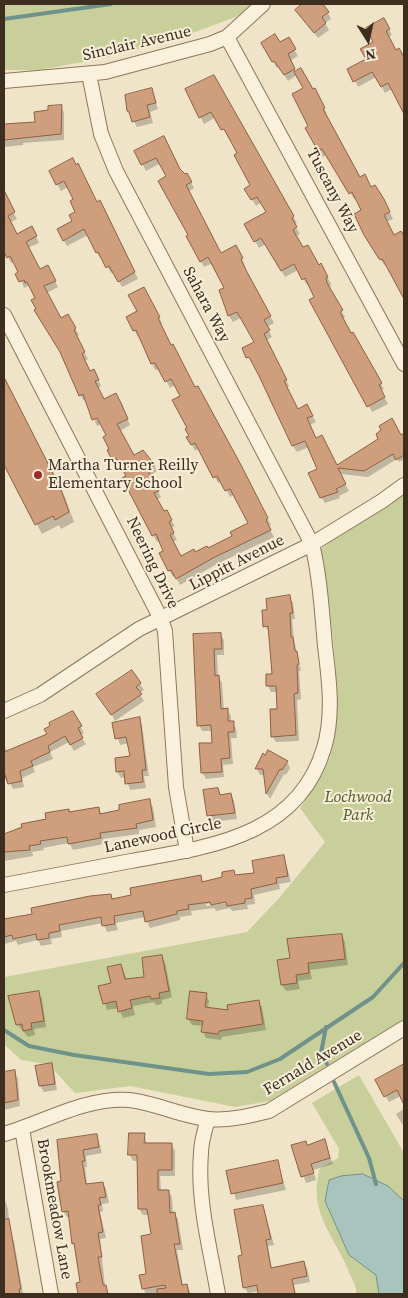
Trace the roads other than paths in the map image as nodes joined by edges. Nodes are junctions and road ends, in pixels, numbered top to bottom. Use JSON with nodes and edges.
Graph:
{"nodes":[{"id":1,"x":263,"y":4,"type":"edge"},
{"id":2,"x":227,"y":37,"type":"junction"},
{"id":3,"x":90,"y":74,"type":"junction"},
{"id":4,"x":4,"y":81,"type":"edge"},
{"id":5,"x":4,"y":315,"type":"edge"},
{"id":6,"x":404,"y":364,"type":"edge"},
{"id":7,"x":404,"y":485,"type":"edge"},
{"id":8,"x":312,"y":544,"type":"junction"},
{"id":9,"x":161,"y":619,"type":"junction"},
{"id":10,"x":4,"y":711,"type":"edge"},
{"id":11,"x":188,"y":851,"type":"junction"},
{"id":12,"x":4,"y":885,"type":"edge"},
{"id":13,"x":404,"y":1028,"type":"edge"},
{"id":14,"x":208,"y":1119,"type":"junction"},
{"id":15,"x":22,"y":1129,"type":"junction"},
{"id":16,"x":4,"y":1134,"type":"edge"},
{"id":17,"x":51,"y":1294,"type":"edge"},
{"id":18,"x":218,"y":1294,"type":"edge"}],
"edges":[{"from":1,"to":2,"type":"street","name":"Sinclair Avenue"},
{"from":2,"to":3,"type":"street","name":"Sinclair Avenue"},
{"from":2,"to":6,"type":"street","name":"Tuscany Way"},
{"from":3,"to":4,"type":"street","name":"Sinclair Avenue"},
{"from":3,"to":8,"type":"street","name":"Sahara Way"},
{"from":5,"to":9,"type":"street","name":"Neering Drive"},
{"from":7,"to":8,"type":"street","name":"Lippitt Avenue"},
{"from":8,"to":9,"type":"street","name":"Lippitt Avenue"},
{"from":8,"to":11,"type":"street","name":"Lanewood Circle"},
{"from":9,"to":10,"type":"street","name":"Lippitt Avenue"},
{"from":9,"to":11,"type":"street","name":"Neering Drive"},
{"from":11,"to":12,"type":"street","name":"Lanewood Circle"},
{"from":13,"to":14,"type":"street","name":"Fernald Avenue"},
{"from":14,"to":15,"type":"street","name":"Fernald Avenue"},
{"from":14,"to":18,"type":"street"},
{"from":15,"to":16,"type":"street","name":"Fernald Avenue"},
{"from":15,"to":17,"type":"street","name":"Brookmeadow Lane"}]}
